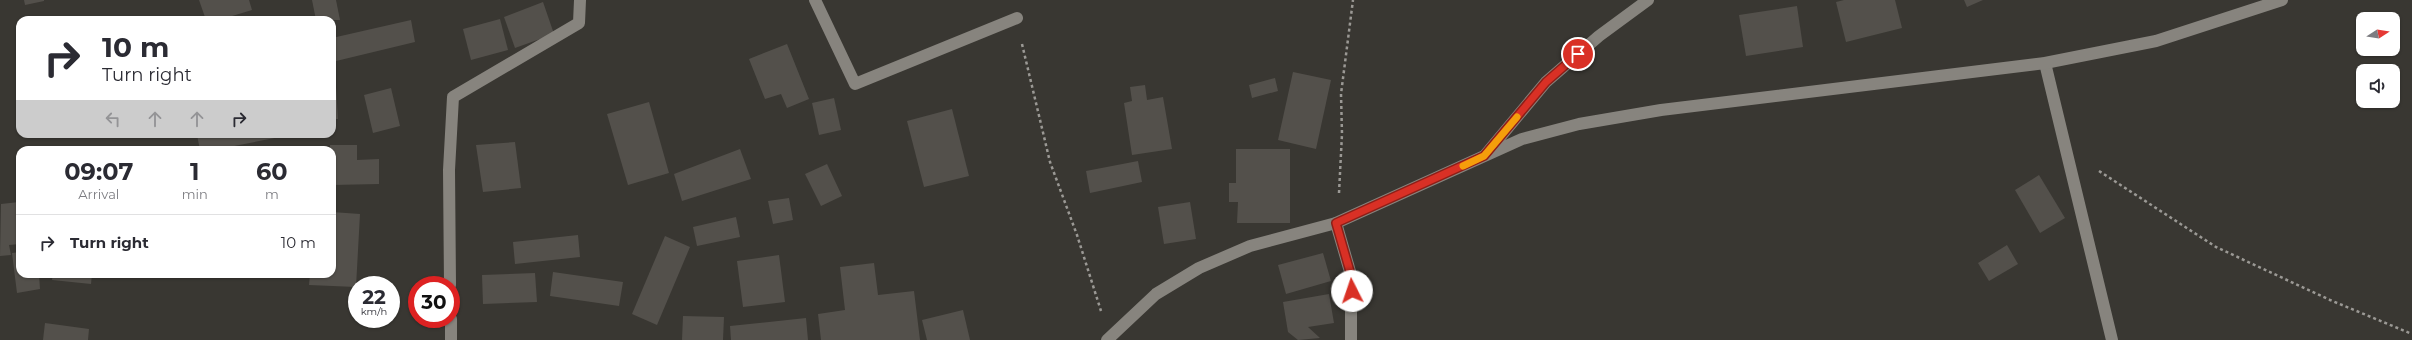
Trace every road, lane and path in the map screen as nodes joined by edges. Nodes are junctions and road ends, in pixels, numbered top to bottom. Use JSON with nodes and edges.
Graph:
{"nodes":[{"id":1,"x":580,"y":0,"type":"edge"},
{"id":2,"x":815,"y":0,"type":"edge"},
{"id":3,"x":1353,"y":0,"type":"edge"},
{"id":4,"x":1648,"y":0,"type":"edge"},
{"id":5,"x":2282,"y":0,"type":"edge"},
{"id":6,"x":1017,"y":18,"type":"joint"},
{"id":7,"x":2045,"y":62,"type":"junction"},
{"id":8,"x":2066,"y":150,"type":"junction"},
{"id":9,"x":1484,"y":156,"type":"junction"},
{"id":10,"x":1336,"y":223,"type":"junction"},
{"id":11,"x":450,"y":276,"type":"edge"},
{"id":12,"x":451,"y":328,"type":"edge"},
{"id":13,"x":2412,"y":334,"type":"edge"},
{"id":14,"x":1109,"y":338,"type":"edge"},
{"id":15,"x":451,"y":340,"type":"edge"},
{"id":16,"x":1351,"y":340,"type":"edge"},
{"id":17,"x":2112,"y":340,"type":"edge"}],
"edges":[{"from":1,"to":11,"type":"street"},
{"from":2,"to":6,"type":"street"},
{"from":3,"to":10,"type":"path"},
{"from":4,"to":9,"type":"street"},
{"from":5,"to":7,"type":"street"},
{"from":6,"to":14,"type":"path"},
{"from":7,"to":8,"type":"street"},
{"from":7,"to":9,"type":"street"},
{"from":8,"to":13,"type":"path"},
{"from":8,"to":17,"type":"street"},
{"from":9,"to":10,"type":"street"},
{"from":10,"to":14,"type":"street"},
{"from":10,"to":16,"type":"street"},
{"from":12,"to":15,"type":"street"}]}
